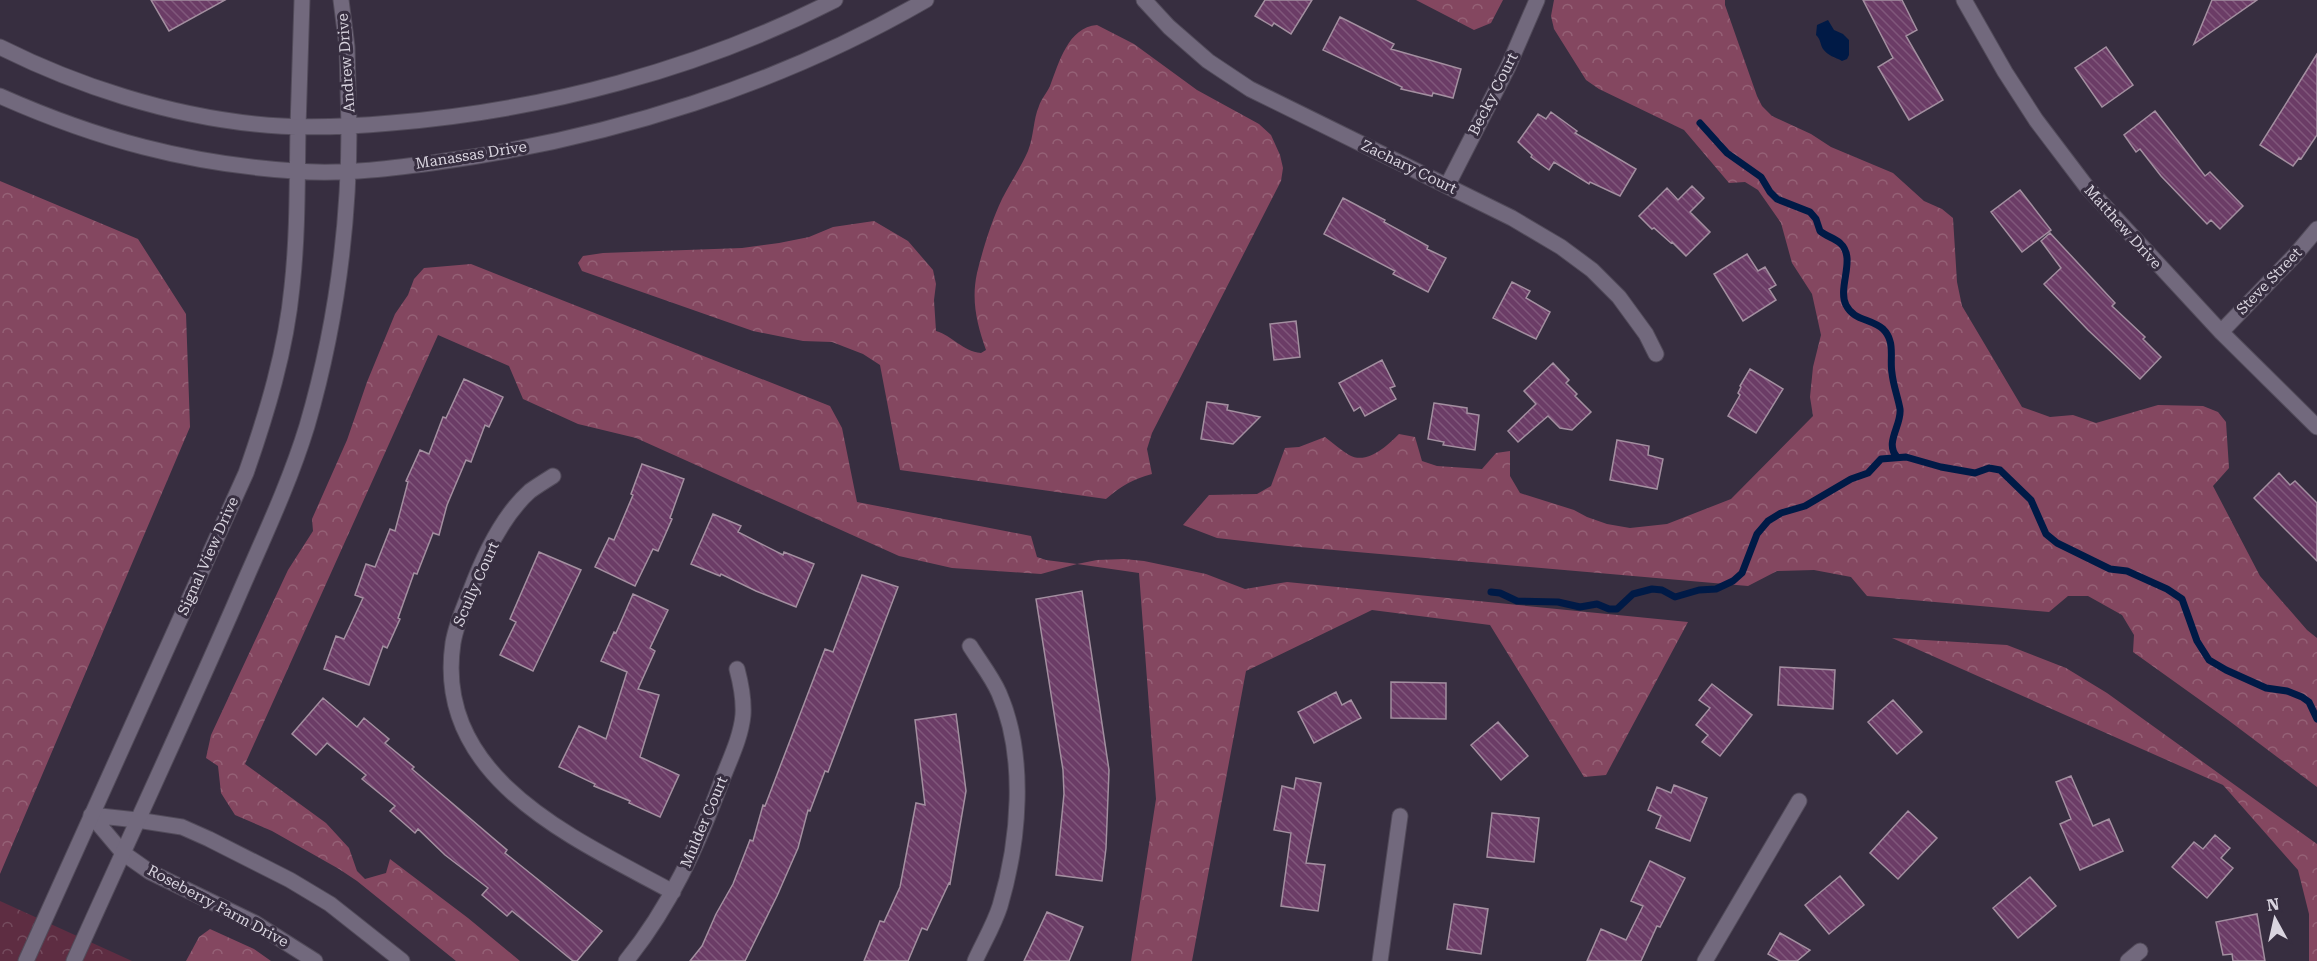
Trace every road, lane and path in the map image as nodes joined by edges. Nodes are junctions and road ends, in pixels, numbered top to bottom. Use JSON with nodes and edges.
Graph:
{"nodes":[{"id":1,"x":302,"y":0,"type":"edge"},
{"id":2,"x":341,"y":0,"type":"edge"},
{"id":3,"x":835,"y":0,"type":"edge"},
{"id":4,"x":926,"y":0,"type":"edge"},
{"id":5,"x":1144,"y":0,"type":"edge"},
{"id":6,"x":1537,"y":0,"type":"edge"},
{"id":7,"x":1964,"y":0,"type":"edge"},
{"id":8,"x":0,"y":47,"type":"edge"},
{"id":9,"x":0,"y":96,"type":"edge"},
{"id":10,"x":298,"y":127,"type":"junction"},
{"id":11,"x":349,"y":127,"type":"junction"},
{"id":12,"x":349,"y":171,"type":"junction"},
{"id":13,"x":297,"y":172,"type":"junction"},
{"id":14,"x":1447,"y":186,"type":"junction"},
{"id":15,"x":2317,"y":229,"type":"edge"},
{"id":16,"x":2221,"y":332,"type":"junction"},
{"id":17,"x":1656,"y":354,"type":"dead end"},
{"id":18,"x":2317,"y":427,"type":"edge"},
{"id":19,"x":553,"y":476,"type":"dead end"},
{"id":20,"x":970,"y":646,"type":"dead end"},
{"id":21,"x":736,"y":669,"type":"dead end"},
{"id":22,"x":1799,"y":801,"type":"dead end"},
{"id":23,"x":92,"y":815,"type":"junction"},
{"id":24,"x":1400,"y":816,"type":"dead end"},
{"id":25,"x":137,"y":820,"type":"junction"},
{"id":26,"x":123,"y":853,"type":"junction"},
{"id":27,"x":673,"y":892,"type":"junction"},
{"id":28,"x":26,"y":961,"type":"edge"},
{"id":29,"x":74,"y":961,"type":"edge"},
{"id":30,"x":315,"y":961,"type":"edge"},
{"id":31,"x":402,"y":961,"type":"edge"},
{"id":32,"x":626,"y":961,"type":"edge"},
{"id":33,"x":975,"y":961,"type":"edge"},
{"id":34,"x":1380,"y":961,"type":"edge"},
{"id":35,"x":1705,"y":961,"type":"edge"}],
"edges":[{"from":1,"to":10,"type":"street"},
{"from":2,"to":11,"type":"street","name":"Andrew Drive"},
{"from":3,"to":11,"type":"street"},
{"from":4,"to":12,"type":"street","name":"Manassas Drive"},
{"from":5,"to":14,"type":"street","name":"Zachary Court"},
{"from":6,"to":14,"type":"street","name":"Becky Court"},
{"from":7,"to":16,"type":"street","name":"Matthew Drive"},
{"from":8,"to":10,"type":"street"},
{"from":9,"to":13,"type":"street","name":"Manassas Drive"},
{"from":10,"to":11,"type":"street"},
{"from":10,"to":13,"type":"street","name":"Signal View Drive"},
{"from":11,"to":12,"type":"street"},
{"from":12,"to":13,"type":"street","name":"Manassas Drive"},
{"from":12,"to":25,"type":"street"},
{"from":13,"to":23,"type":"street","name":"Signal View Drive"},
{"from":14,"to":17,"type":"street","name":"Zachary Court"},
{"from":15,"to":16,"type":"street","name":"Steve Street"},
{"from":16,"to":18,"type":"street","name":"Matthew Drive"},
{"from":19,"to":27,"type":"street","name":"Scully Court"},
{"from":20,"to":33,"type":"street"},
{"from":21,"to":27,"type":"street","name":"Mulder Court"},
{"from":22,"to":35,"type":"street"},
{"from":23,"to":25,"type":"street"},
{"from":23,"to":26,"type":"street","name":"Roseberry Farm Drive"},
{"from":23,"to":28,"type":"street","name":"Signal View Drive"},
{"from":24,"to":34,"type":"street"},
{"from":25,"to":26,"type":"street"},
{"from":25,"to":31,"type":"street"},
{"from":26,"to":29,"type":"street"},
{"from":26,"to":30,"type":"street","name":"Roseberry Farm Drive"},
{"from":27,"to":32,"type":"street","name":"Mulder Court"}]}
